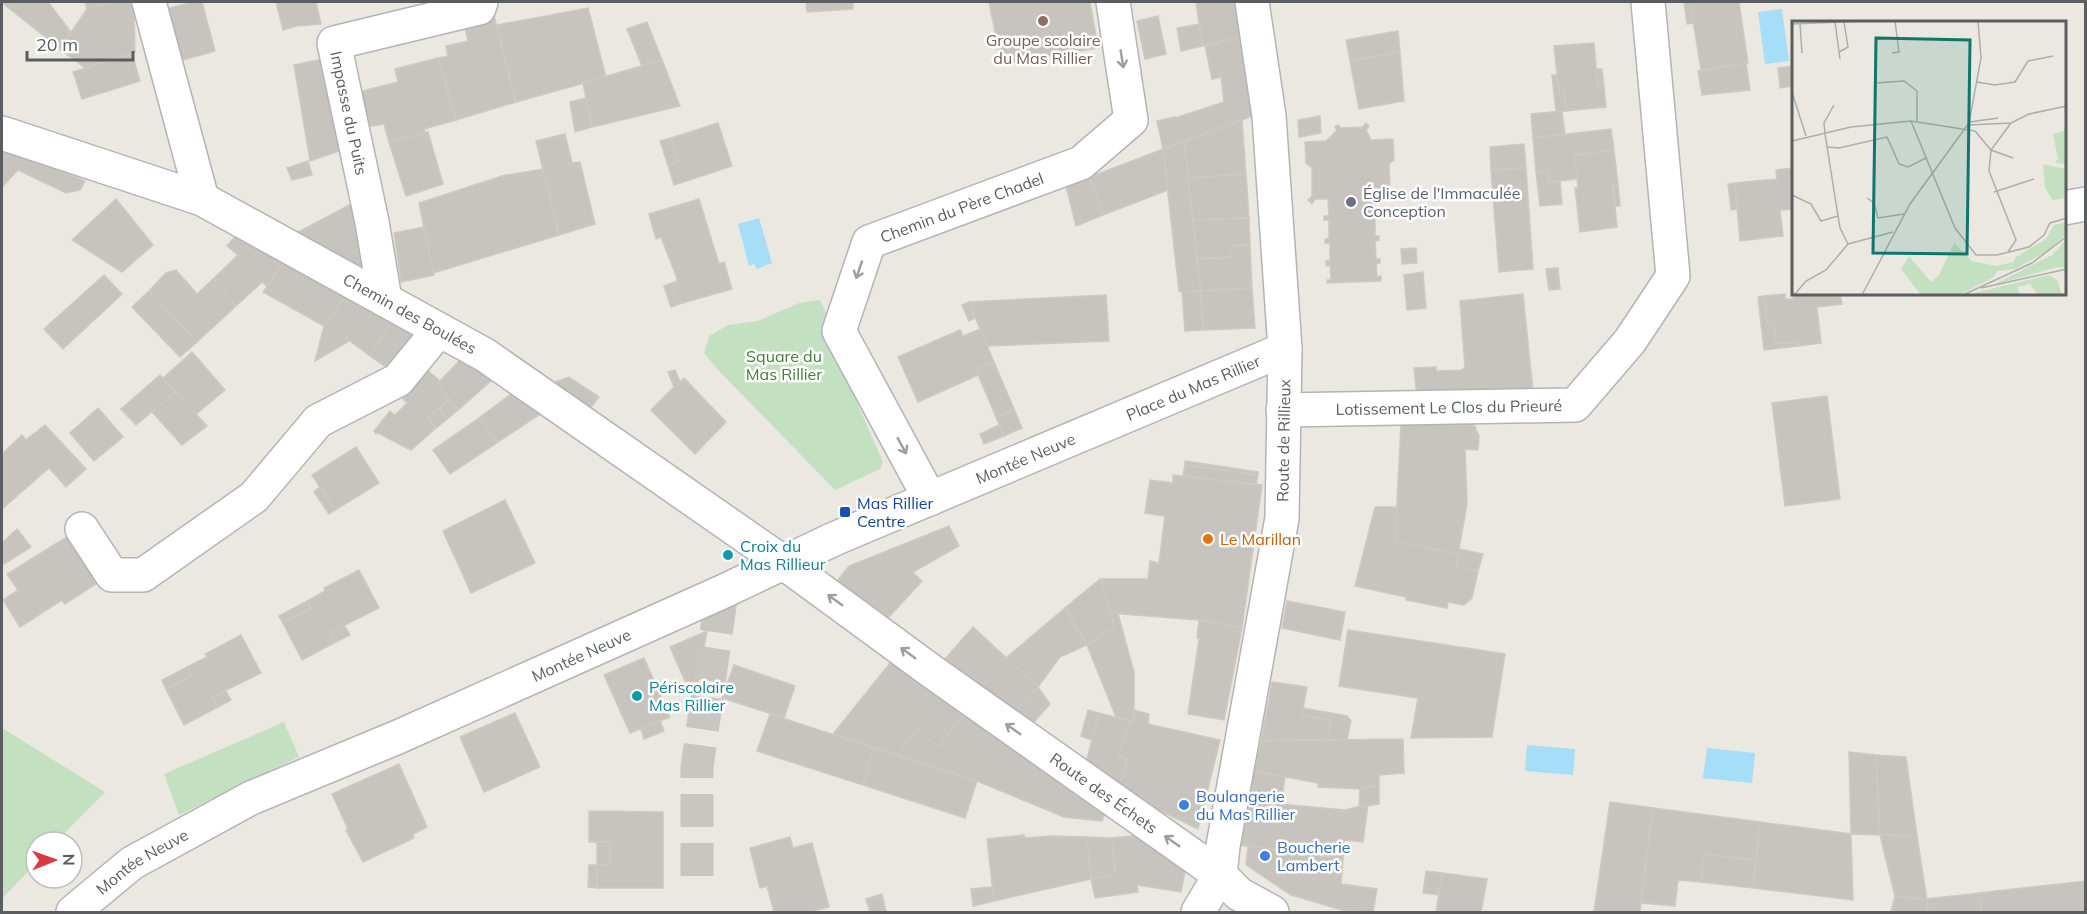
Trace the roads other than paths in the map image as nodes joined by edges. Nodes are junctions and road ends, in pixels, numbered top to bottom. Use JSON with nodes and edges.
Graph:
{"nodes":[{"id":1,"x":149,"y":2,"type":"edge"},
{"id":2,"x":481,"y":2,"type":"edge"},
{"id":3,"x":1113,"y":2,"type":"edge"},
{"id":4,"x":1252,"y":2,"type":"edge"},
{"id":5,"x":1648,"y":2,"type":"edge"},
{"id":6,"x":2,"y":133,"type":"edge"},
{"id":7,"x":202,"y":199,"type":"junction"},
{"id":8,"x":2085,"y":204,"type":"edge"},
{"id":9,"x":2066,"y":208,"type":"edge"},
{"id":10,"x":386,"y":300,"type":"junction"},
{"id":11,"x":439,"y":330,"type":"junction"},
{"id":12,"x":1285,"y":349,"type":"junction"},
{"id":13,"x":1283,"y":410,"type":"junction"},
{"id":14,"x":1103,"y":426,"type":"joint"},
{"id":15,"x":930,"y":499,"type":"junction"},
{"id":16,"x":82,"y":529,"type":"dead end"},
{"id":17,"x":784,"y":562,"type":"junction"},
{"id":18,"x":1220,"y":875,"type":"junction"},
{"id":19,"x":1264,"y":910,"type":"edge"},
{"id":20,"x":73,"y":912,"type":"edge"},
{"id":21,"x":1198,"y":912,"type":"edge"}],
"edges":[{"from":1,"to":7,"type":"street"},
{"from":2,"to":10,"type":"street","name":"Impasse du Puits"},
{"from":3,"to":15,"type":"street","name":"Chemin du Père Chadel","one_way":true},
{"from":4,"to":12,"type":"street","name":"Route de Rillieux"},
{"from":5,"to":13,"type":"street","name":"Lotissement Le Clos du Prieuré"},
{"from":6,"to":7,"type":"street","name":"Chemin des Boulées"},
{"from":7,"to":10,"type":"street","name":"Chemin des Boulées"},
{"from":8,"to":9,"type":"street"},
{"from":10,"to":11,"type":"street","name":"Chemin des Boulées"},
{"from":11,"to":16,"type":"street"},
{"from":11,"to":17,"type":"street","name":"Chemin des Boulées"},
{"from":12,"to":13,"type":"street","name":"Route de Rillieux"},
{"from":12,"to":14,"type":"street","name":"Place du Mas Rillier"},
{"from":13,"to":18,"type":"street","name":"Route de Rillieux"},
{"from":14,"to":15,"type":"street","name":"Montée Neuve"},
{"from":15,"to":17,"type":"street","name":"Montée Neuve"},
{"from":18,"to":17,"type":"street","name":"Route des Échets","one_way":true},
{"from":17,"to":20,"type":"street","name":"Montée Neuve"},
{"from":18,"to":19,"type":"street","name":"Route des Échets"},
{"from":18,"to":21,"type":"street"}]}
